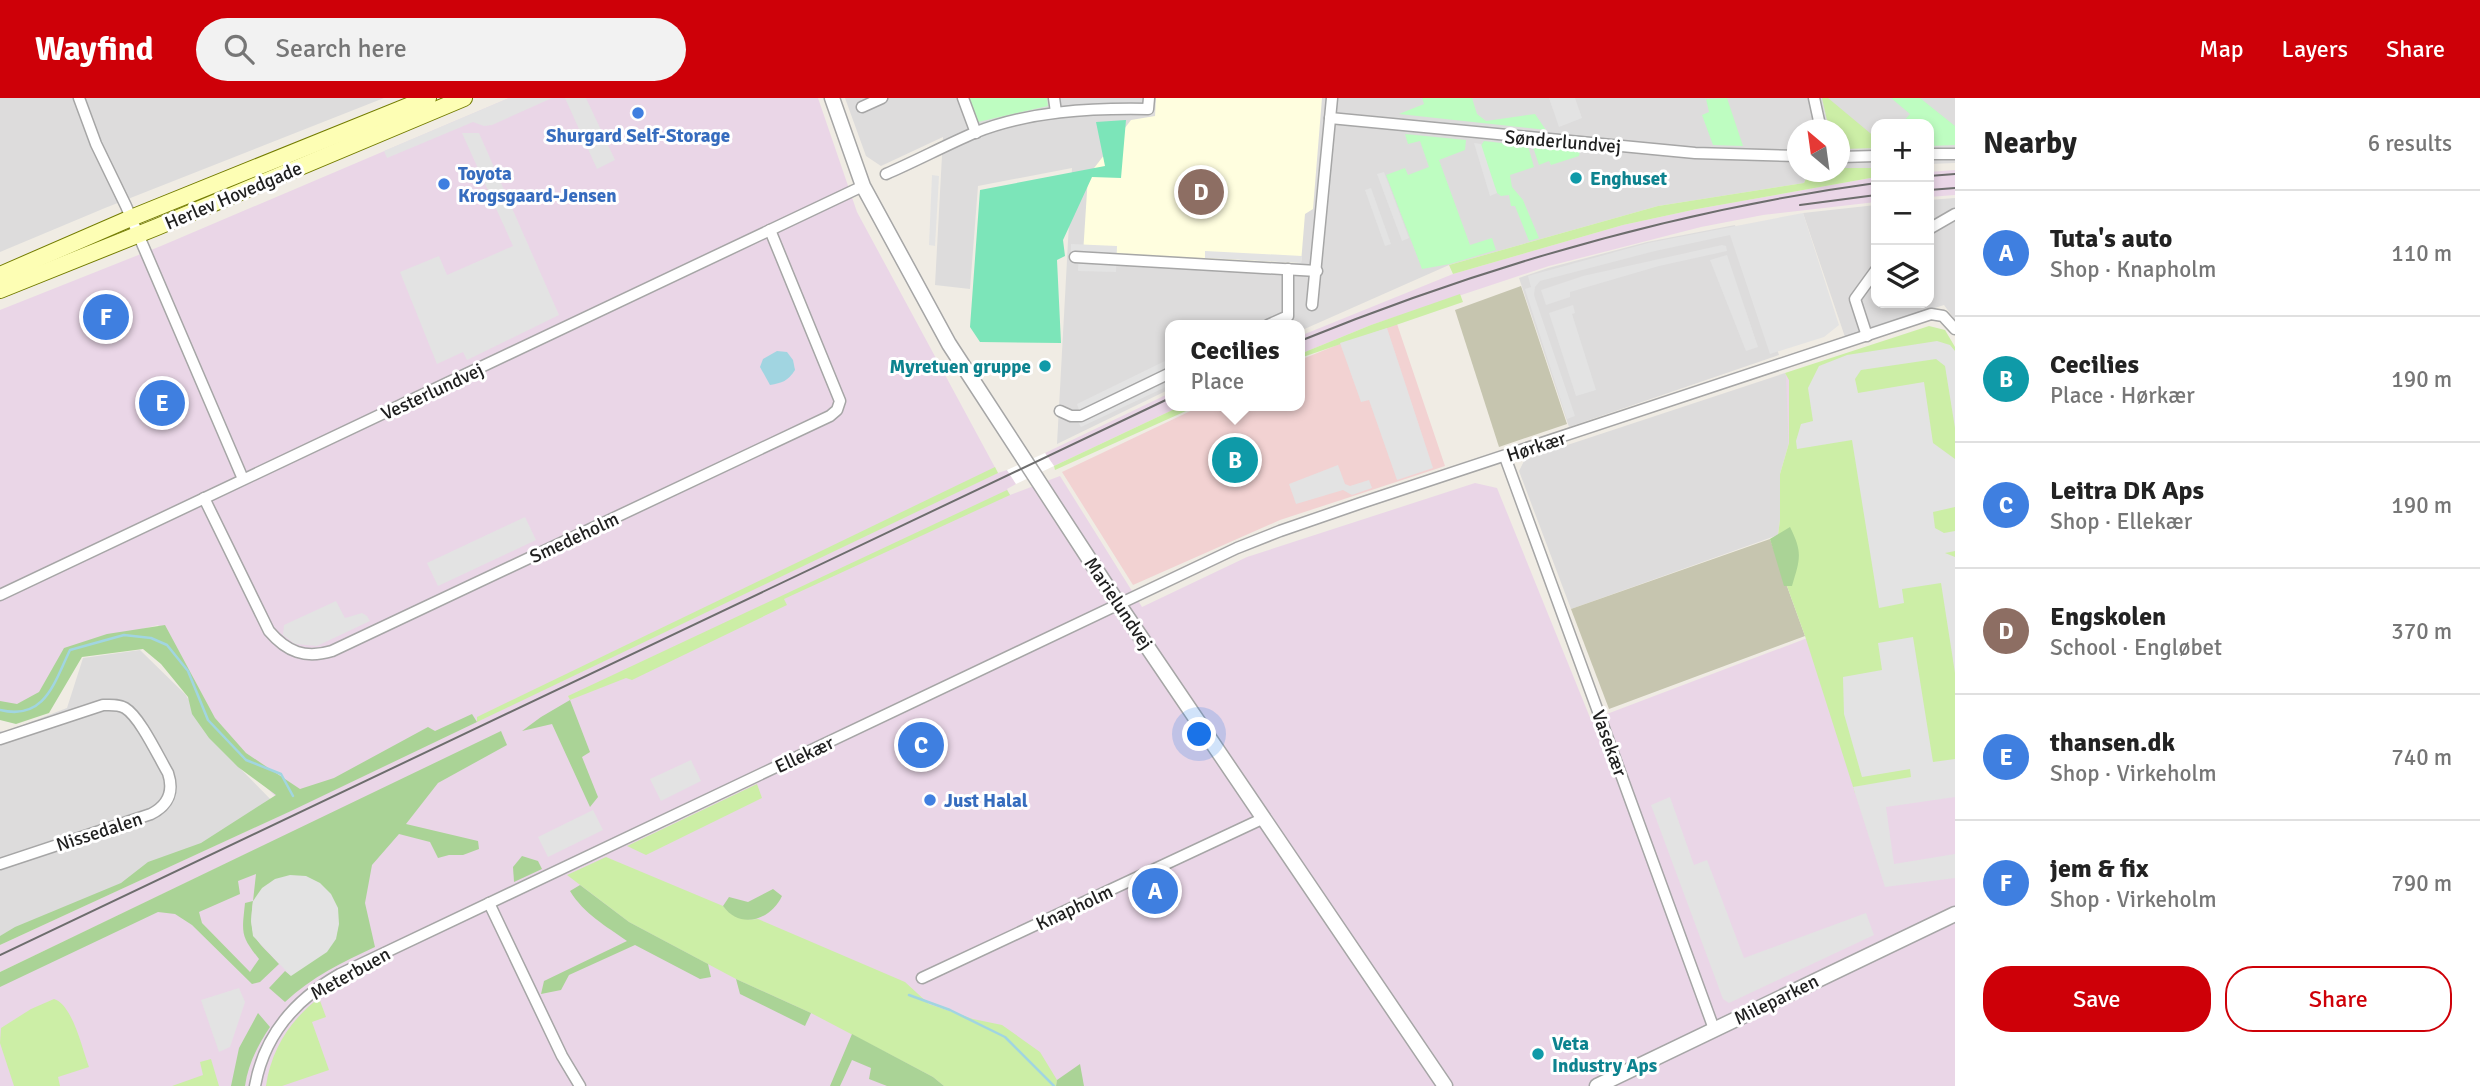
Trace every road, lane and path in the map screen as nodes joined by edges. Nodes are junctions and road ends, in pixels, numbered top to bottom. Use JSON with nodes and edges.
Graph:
{"nodes":[{"id":1,"x":79,"y":98,"type":"edge"},
{"id":2,"x":428,"y":98,"type":"edge"},
{"id":3,"x":464,"y":98,"type":"edge"},
{"id":4,"x":832,"y":98,"type":"edge"},
{"id":5,"x":883,"y":98,"type":"edge"},
{"id":6,"x":963,"y":98,"type":"edge"},
{"id":7,"x":1054,"y":98,"type":"edge"},
{"id":8,"x":1149,"y":98,"type":"edge"},
{"id":9,"x":1332,"y":98,"type":"edge"},
{"id":10,"x":1814,"y":98,"type":"edge"},
{"id":11,"x":862,"y":107,"type":"dead end"},
{"id":12,"x":1056,"y":112,"type":"junction"},
{"id":13,"x":1330,"y":118,"type":"junction"},
{"id":14,"x":1819,"y":119,"type":"edge"},
{"id":15,"x":976,"y":132,"type":"junction"},
{"id":16,"x":1955,"y":153,"type":"edge"},
{"id":17,"x":1934,"y":154,"type":"edge"},
{"id":18,"x":1787,"y":156,"type":"edge"},
{"id":19,"x":1871,"y":156,"type":"edge"},
{"id":20,"x":1850,"y":157,"type":"edge"},
{"id":21,"x":887,"y":174,"type":"dead end"},
{"id":22,"x":863,"y":186,"type":"junction"},
{"id":23,"x":1955,"y":214,"type":"edge"},
{"id":24,"x":131,"y":218,"type":"junction"},
{"id":25,"x":1934,"y":226,"type":"edge"},
{"id":26,"x":770,"y":230,"type":"junction"},
{"id":27,"x":137,"y":234,"type":"junction"},
{"id":28,"x":1074,"y":257,"type":"dead end"},
{"id":29,"x":1289,"y":269,"type":"junction"},
{"id":30,"x":1317,"y":271,"type":"junction"},
{"id":31,"x":0,"y":275,"type":"edge"},
{"id":32,"x":1871,"y":277,"type":"edge"},
{"id":33,"x":0,"y":290,"type":"edge"},
{"id":34,"x":1312,"y":305,"type":"dead end"},
{"id":35,"x":1279,"y":320,"type":"edge"},
{"id":36,"x":1955,"y":329,"type":"edge"},
{"id":37,"x":1867,"y":336,"type":"junction"},
{"id":38,"x":1165,"y":375,"type":"edge"},
{"id":39,"x":1060,"y":411,"type":"dead end"},
{"id":40,"x":1505,"y":457,"type":"junction"},
{"id":41,"x":243,"y":479,"type":"junction"},
{"id":42,"x":204,"y":498,"type":"junction"},
{"id":43,"x":0,"y":595,"type":"edge"},
{"id":44,"x":1119,"y":605,"type":"junction"},
{"id":45,"x":0,"y":739,"type":"edge"},
{"id":46,"x":1264,"y":818,"type":"junction"},
{"id":47,"x":0,"y":864,"type":"edge"},
{"id":48,"x":489,"y":903,"type":"junction"},
{"id":49,"x":1955,"y":914,"type":"edge"},
{"id":50,"x":922,"y":978,"type":"dead end"},
{"id":51,"x":1714,"y":1029,"type":"junction"},
{"id":52,"x":255,"y":1086,"type":"edge"},
{"id":53,"x":580,"y":1086,"type":"edge"},
{"id":54,"x":1445,"y":1086,"type":"edge"},
{"id":55,"x":1597,"y":1086,"type":"edge"}],
"edges":[{"from":1,"to":24,"type":"street"},
{"from":2,"to":24,"type":"main road","name":"Herlev Hovedgade"},
{"from":3,"to":27,"type":"main road","name":"Herlev Hovedgade"},
{"from":4,"to":22,"type":"street","name":"Marielundvej"},
{"from":5,"to":11,"type":"street"},
{"from":6,"to":15,"type":"street"},
{"from":7,"to":12,"type":"street"},
{"from":8,"to":12,"type":"street"},
{"from":9,"to":13,"type":"street"},
{"from":10,"to":14,"type":"street"},
{"from":12,"to":15,"type":"street"},
{"from":13,"to":18,"type":"street","name":"Sønderlundvej"},
{"from":13,"to":30,"type":"street"},
{"from":15,"to":21,"type":"street"},
{"from":16,"to":17,"type":"street"},
{"from":19,"to":20,"type":"street"},
{"from":22,"to":26,"type":"street","name":"Vesterlundvej"},
{"from":22,"to":44,"type":"street","name":"Marielundvej"},
{"from":23,"to":25,"type":"street"},
{"from":24,"to":27,"type":"street"},
{"from":24,"to":31,"type":"main road","name":"Herlev Hovedgade"},
{"from":26,"to":41,"type":"street","name":"Vesterlundvej"},
{"from":26,"to":42,"type":"street","name":"Smedeholm"},
{"from":27,"to":33,"type":"main road","name":"Herlev Hovedgade"},
{"from":27,"to":41,"type":"street"},
{"from":28,"to":29,"type":"street"},
{"from":29,"to":30,"type":"street"},
{"from":29,"to":35,"type":"street"},
{"from":30,"to":34,"type":"street"},
{"from":32,"to":37,"type":"street"},
{"from":36,"to":37,"type":"street","name":"Hørkær"},
{"from":37,"to":40,"type":"street","name":"Hørkær"},
{"from":38,"to":39,"type":"street"},
{"from":40,"to":44,"type":"street","name":"Hørkær"},
{"from":40,"to":51,"type":"street","name":"Vasekær"},
{"from":41,"to":42,"type":"street","name":"Vesterlundvej"},
{"from":42,"to":43,"type":"street","name":"Vesterlundvej"},
{"from":44,"to":46,"type":"street","name":"Marielundvej"},
{"from":44,"to":48,"type":"street","name":"Ellekær"},
{"from":45,"to":47,"type":"street","name":"Nissedalen"},
{"from":46,"to":50,"type":"street","name":"Knapholm"},
{"from":46,"to":54,"type":"street","name":"Marielundvej"},
{"from":48,"to":52,"type":"street","name":"Meterbuen"},
{"from":48,"to":53,"type":"street"},
{"from":49,"to":51,"type":"street","name":"Mileparken"},
{"from":51,"to":55,"type":"street","name":"Mileparken"}]}
